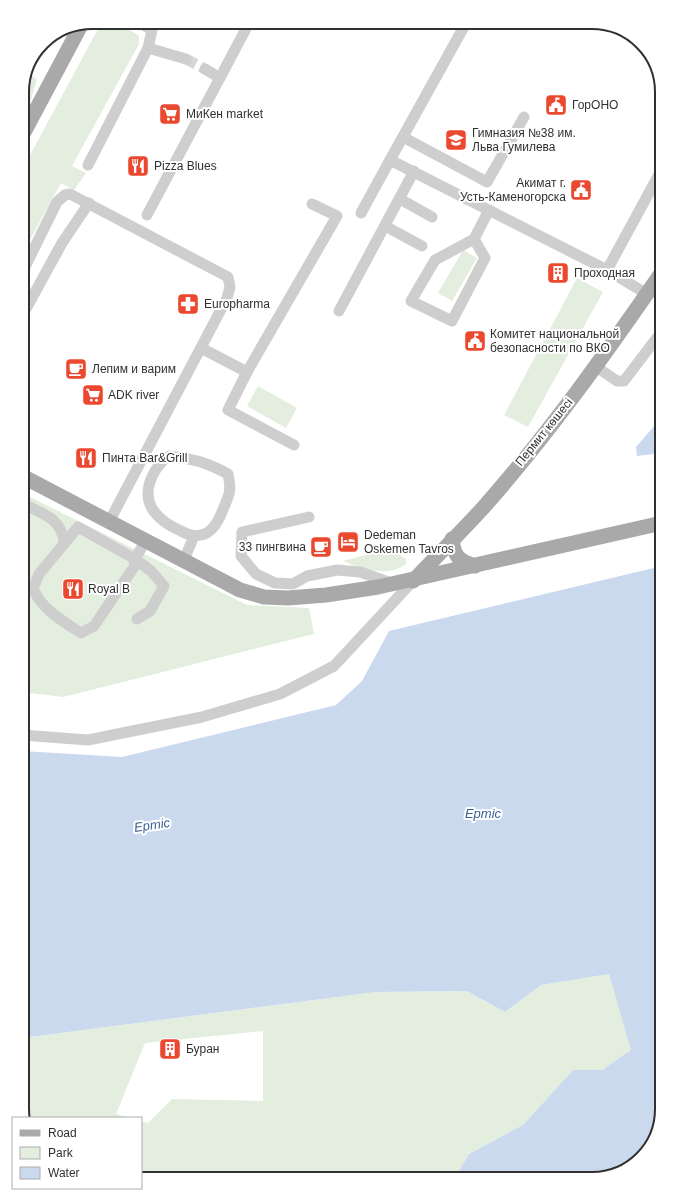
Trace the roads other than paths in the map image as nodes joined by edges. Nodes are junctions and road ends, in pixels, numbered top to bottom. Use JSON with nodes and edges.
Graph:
{"nodes":[{"id":1,"x":150,"y":29,"type":"edge"},
{"id":2,"x":246,"y":29,"type":"edge"},
{"id":3,"x":463,"y":29,"type":"edge"},
{"id":4,"x":78,"y":30,"type":"edge"},
{"id":5,"x":148,"y":48,"type":"junction"},
{"id":6,"x":186,"y":59,"type":"tunnel mouth"},
{"id":7,"x":205,"y":69,"type":"tunnel mouth"},
{"id":8,"x":220,"y":78,"type":"junction"},
{"id":9,"x":524,"y":117,"type":"dead end"},
{"id":10,"x":29,"y":123,"type":"edge"},
{"id":11,"x":403,"y":137,"type":"junction"},
{"id":12,"x":390,"y":160,"type":"junction"},
{"id":13,"x":88,"y":165,"type":"dead end"},
{"id":14,"x":414,"y":172,"type":"junction"},
{"id":15,"x":655,"y":182,"type":"edge"},
{"id":16,"x":400,"y":199,"type":"junction"},
{"id":17,"x":89,"y":203,"type":"junction"},
{"id":18,"x":312,"y":204,"type":"dead end"},
{"id":19,"x":489,"y":210,"type":"junction"},
{"id":20,"x":361,"y":213,"type":"dead end"},
{"id":21,"x":147,"y":215,"type":"dead end"},
{"id":22,"x":432,"y":217,"type":"dead end"},
{"id":23,"x":385,"y":226,"type":"junction"},
{"id":24,"x":474,"y":239,"type":"junction"},
{"id":25,"x":422,"y":246,"type":"dead end"},
{"id":26,"x":29,"y":259,"type":"edge"},
{"id":27,"x":607,"y":270,"type":"junction"},
{"id":28,"x":655,"y":282,"type":"edge"},
{"id":29,"x":647,"y":294,"type":"junction"},
{"id":30,"x":29,"y":303,"type":"edge"},
{"id":31,"x":339,"y":312,"type":"dead end"},
{"id":32,"x":655,"y":340,"type":"edge"},
{"id":33,"x":201,"y":348,"type":"junction"},
{"id":34,"x":596,"y":366,"type":"junction"},
{"id":35,"x":248,"y":372,"type":"junction"},
{"id":36,"x":294,"y":445,"type":"dead end"},
{"id":37,"x":29,"y":483,"type":"edge"},
{"id":38,"x":79,"y":506,"type":"junction"},
{"id":39,"x":29,"y":507,"type":"edge"},
{"id":40,"x":309,"y":517,"type":"dead end"},
{"id":41,"x":108,"y":522,"type":"junction"},
{"id":42,"x":655,"y":525,"type":"edge"},
{"id":43,"x":78,"y":527,"type":"junction"},
{"id":44,"x":194,"y":536,"type":"junction"},
{"id":45,"x":452,"y":539,"type":"junction"},
{"id":46,"x":146,"y":540,"type":"junction"},
{"id":47,"x":64,"y":541,"type":"junction"},
{"id":48,"x":135,"y":559,"type":"junction"},
{"id":49,"x":184,"y":560,"type":"junction"},
{"id":50,"x":475,"y":566,"type":"junction"},
{"id":51,"x":413,"y":581,"type":"junction"},
{"id":52,"x":395,"y":584,"type":"junction"},
{"id":53,"x":137,"y":619,"type":"dead end"},
{"id":54,"x":29,"y":736,"type":"edge"}],
"edges":[{"from":1,"to":5,"type":"street"},
{"from":2,"to":8,"type":"street"},
{"from":3,"to":11,"type":"street"},
{"from":4,"to":10,"type":"main road"},
{"from":5,"to":6,"type":"street"},
{"from":5,"to":13,"type":"street"},
{"from":7,"to":8,"type":"street"},
{"from":8,"to":21,"type":"street"},
{"from":9,"to":11,"type":"street"},
{"from":11,"to":12,"type":"street"},
{"from":12,"to":14,"type":"street"},
{"from":12,"to":20,"type":"street"},
{"from":14,"to":16,"type":"street"},
{"from":14,"to":19,"type":"street"},
{"from":15,"to":27,"type":"street"},
{"from":16,"to":22,"type":"street"},
{"from":16,"to":23,"type":"street"},
{"from":17,"to":26,"type":"street"},
{"from":17,"to":30,"type":"street"},
{"from":17,"to":33,"type":"street"},
{"from":18,"to":35,"type":"street"},
{"from":19,"to":24,"type":"street"},
{"from":19,"to":27,"type":"street"},
{"from":23,"to":25,"type":"street"},
{"from":23,"to":31,"type":"street"},
{"from":24,"to":24,"type":"street"},
{"from":27,"to":29,"type":"street"},
{"from":28,"to":29,"type":"main road","name":"Пермит көшесі"},
{"from":29,"to":34,"type":"main road","name":"Пермит көшесі"},
{"from":32,"to":34,"type":"street"},
{"from":33,"to":35,"type":"street"},
{"from":33,"to":41,"type":"street"},
{"from":34,"to":45,"type":"main road","name":"Пермит көшесі"},
{"from":35,"to":36,"type":"street"},
{"from":37,"to":38,"type":"main road"},
{"from":38,"to":41,"type":"main road"},
{"from":38,"to":43,"type":"street"},
{"from":39,"to":47,"type":"street"},
{"from":40,"to":52,"type":"street"},
{"from":41,"to":46,"type":"main road"},
{"from":42,"to":50,"type":"main road"},
{"from":43,"to":47,"type":"street"},
{"from":43,"to":48,"type":"street"},
{"from":44,"to":44,"type":"street"},
{"from":44,"to":49,"type":"street"},
{"from":45,"to":50,"type":"main road"},
{"from":45,"to":51,"type":"main road","name":"Пермит көшесі"},
{"from":46,"to":48,"type":"street"},
{"from":46,"to":49,"type":"main road"},
{"from":47,"to":48,"type":"street"},
{"from":48,"to":53,"type":"street"},
{"from":49,"to":52,"type":"main road"},
{"from":50,"to":51,"type":"main road"},
{"from":51,"to":52,"type":"main road"},
{"from":51,"to":54,"type":"street"}]}
